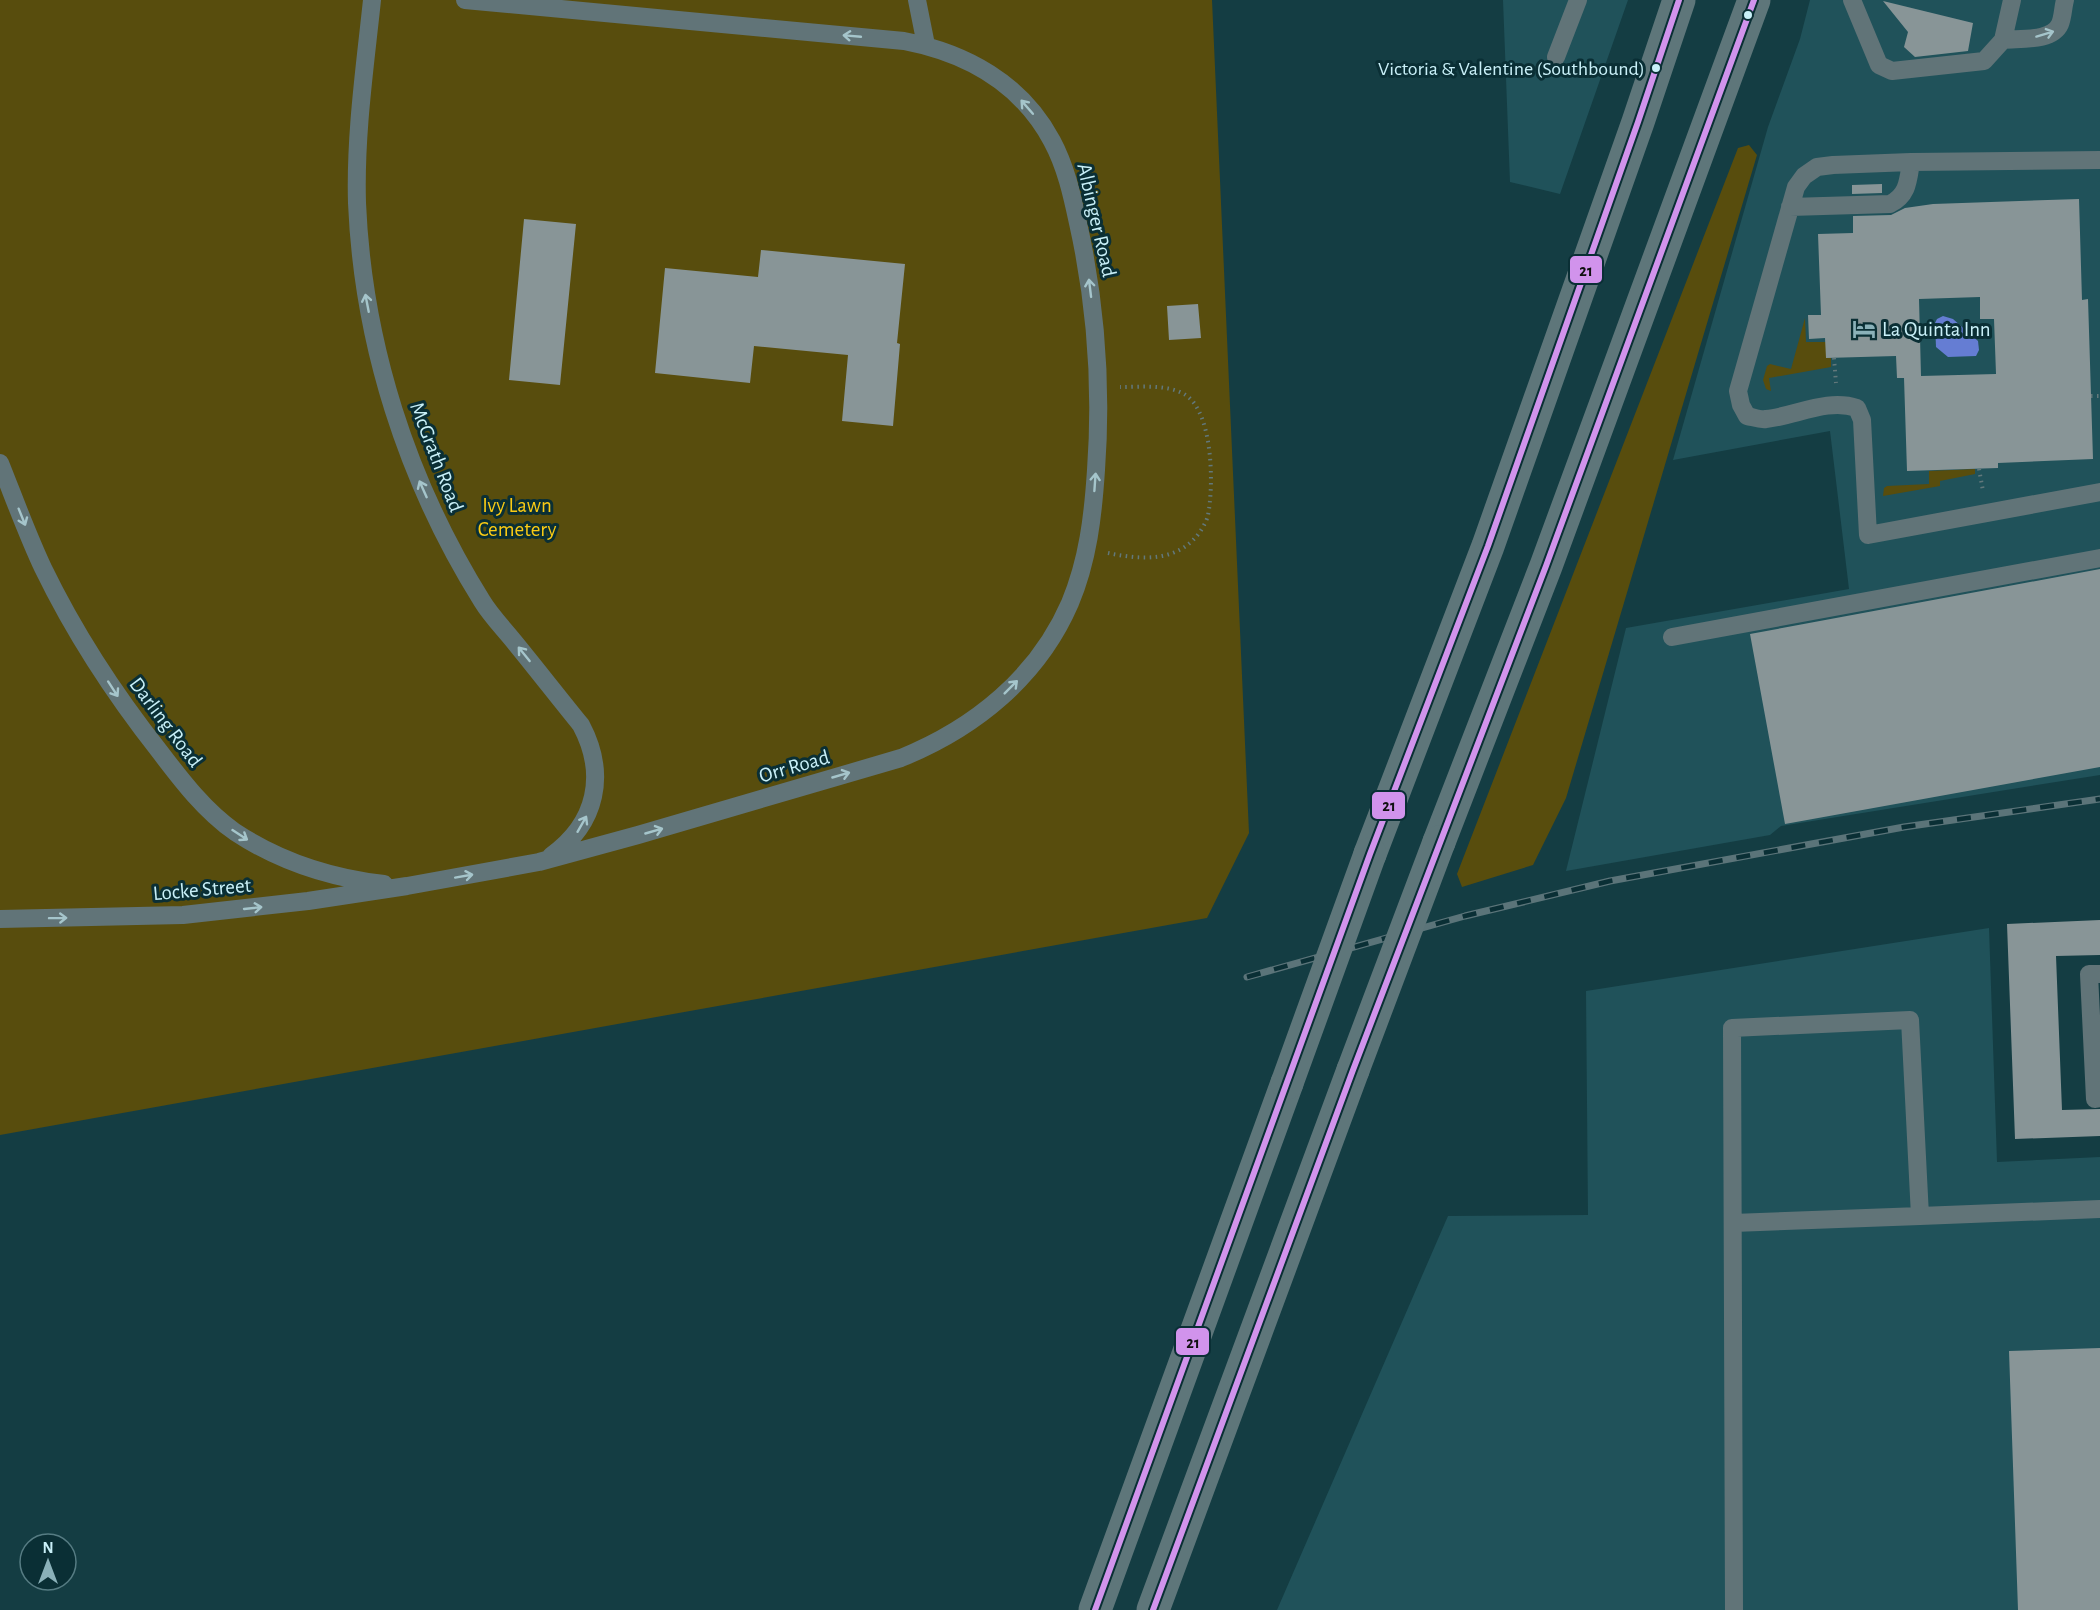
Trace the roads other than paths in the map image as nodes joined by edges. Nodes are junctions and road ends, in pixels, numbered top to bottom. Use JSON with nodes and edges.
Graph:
{"nodes":[{"id":1,"x":372,"y":0,"type":"edge"},
{"id":2,"x":465,"y":0,"type":"edge"},
{"id":3,"x":917,"y":0,"type":"edge"},
{"id":4,"x":1578,"y":0,"type":"edge"},
{"id":5,"x":1678,"y":0,"type":"edge"},
{"id":6,"x":1754,"y":0,"type":"edge"},
{"id":7,"x":1853,"y":0,"type":"edge"},
{"id":8,"x":2012,"y":0,"type":"edge"},
{"id":9,"x":2065,"y":0,"type":"edge"},
{"id":10,"x":575,"y":6,"type":"edge"},
{"id":11,"x":2003,"y":40,"type":"junction"},
{"id":12,"x":926,"y":45,"type":"junction"},
{"id":13,"x":1556,"y":57,"type":"dead end"},
{"id":14,"x":2100,"y":160,"type":"edge"},
{"id":15,"x":1911,"y":162,"type":"junction"},
{"id":16,"x":1790,"y":207,"type":"junction"},
{"id":17,"x":0,"y":463,"type":"edge"},
{"id":18,"x":2100,"y":492,"type":"edge"},
{"id":19,"x":1088,"y":544,"type":"joint"},
{"id":20,"x":2100,"y":558,"type":"edge"},
{"id":21,"x":1672,"y":637,"type":"dead end"},
{"id":22,"x":539,"y":862,"type":"junction"},
{"id":23,"x":407,"y":886,"type":"junction"},
{"id":24,"x":0,"y":919,"type":"edge"},
{"id":25,"x":2100,"y":974,"type":"edge"},
{"id":26,"x":2100,"y":1098,"type":"edge"},
{"id":27,"x":2100,"y":1209,"type":"edge"},
{"id":28,"x":1920,"y":1216,"type":"junction"},
{"id":29,"x":1733,"y":1223,"type":"junction"},
{"id":30,"x":1095,"y":1610,"type":"edge"},
{"id":31,"x":1153,"y":1610,"type":"edge"},
{"id":32,"x":1734,"y":1610,"type":"edge"}],
"edges":[{"from":22,"to":1,"type":"lane","name":"McGrath Road","one_way":true},
{"from":2,"to":10,"type":"lane","name":"Albinger Road"},
{"from":3,"to":12,"type":"lane"},
{"from":4,"to":13,"type":"lane"},
{"from":5,"to":30,"type":"main road","bridge":true},
{"from":6,"to":31,"type":"main road","bridge":true},
{"from":7,"to":11,"type":"lane"},
{"from":8,"to":11,"type":"lane"},
{"from":11,"to":9,"type":"lane","one_way":true},
{"from":12,"to":10,"type":"lane","name":"Albinger Road","one_way":true},
{"from":19,"to":12,"type":"lane","name":"Albinger Road","one_way":true},
{"from":14,"to":15,"type":"lane"},
{"from":15,"to":16,"type":"lane"},
{"from":15,"to":16,"type":"lane"},
{"from":16,"to":18,"type":"lane"},
{"from":17,"to":23,"type":"lane","name":"Darling Road","one_way":true},
{"from":22,"to":19,"type":"lane","name":"Orr Road","one_way":true},
{"from":20,"to":21,"type":"lane"},
{"from":23,"to":22,"type":"lane","name":"Orr Road","one_way":true},
{"from":24,"to":23,"type":"lane","name":"Locke Street","one_way":true},
{"from":25,"to":26,"type":"lane"},
{"from":27,"to":28,"type":"lane"},
{"from":28,"to":29,"type":"lane"},
{"from":28,"to":29,"type":"lane"},
{"from":29,"to":32,"type":"lane"}]}
